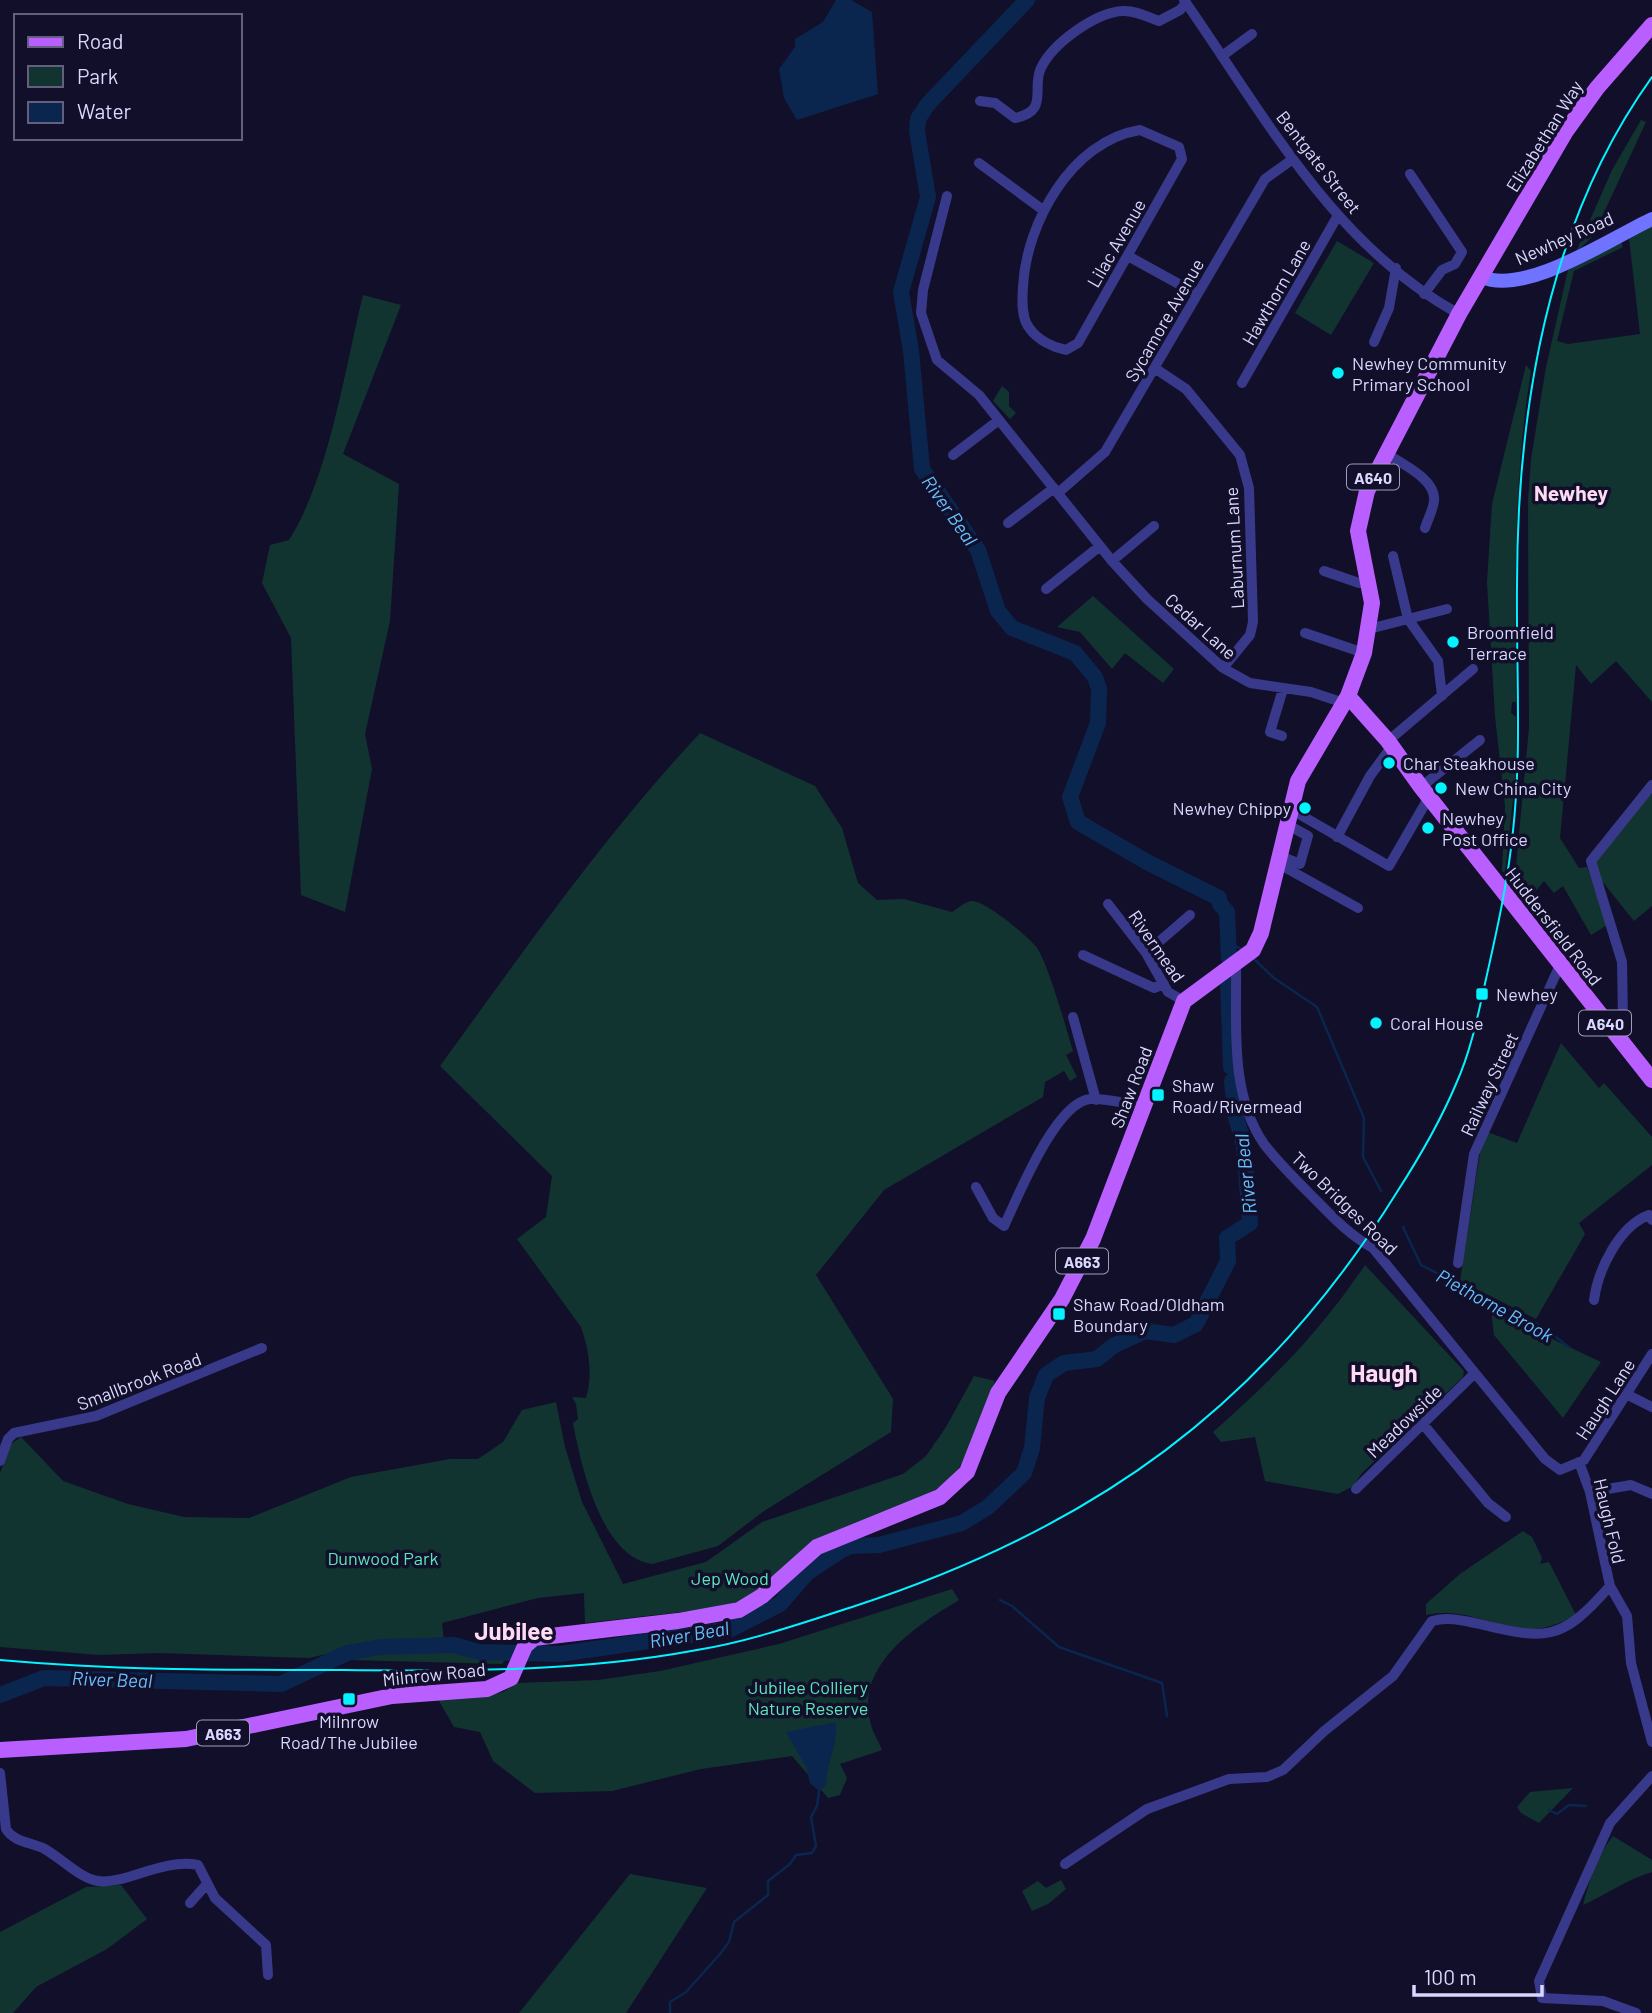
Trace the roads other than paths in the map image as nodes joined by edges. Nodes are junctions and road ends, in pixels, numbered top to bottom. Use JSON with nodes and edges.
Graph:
{"nodes":[{"id":1,"x":1185,"y":1,"type":"edge"},
{"id":2,"x":1652,"y":25,"type":"edge"},
{"id":3,"x":1252,"y":34,"type":"dead end"},
{"id":4,"x":1222,"y":56,"type":"junction"},
{"id":5,"x":979,"y":101,"type":"dead end"},
{"id":6,"x":1293,"y":159,"type":"junction"},
{"id":7,"x":979,"y":163,"type":"dead end"},
{"id":8,"x":1410,"y":174,"type":"dead end"},
{"id":9,"x":947,"y":196,"type":"dead end"},
{"id":10,"x":1043,"y":210,"type":"junction"},
{"id":11,"x":1337,"y":217,"type":"junction"},
{"id":12,"x":1652,"y":219,"type":"edge"},
{"id":13,"x":1128,"y":256,"type":"junction"},
{"id":14,"x":1396,"y":268,"type":"junction"},
{"id":15,"x":1482,"y":277,"type":"junction"},
{"id":16,"x":1197,"y":294,"type":"junction"},
{"id":17,"x":1423,"y":294,"type":"junction"},
{"id":18,"x":1459,"y":314,"type":"junction"},
{"id":19,"x":1374,"y":342,"type":"dead end"},
{"id":20,"x":1156,"y":369,"type":"junction"},
{"id":21,"x":1241,"y":383,"type":"dead end"},
{"id":22,"x":999,"y":420,"type":"junction"},
{"id":23,"x":1384,"y":452,"type":"junction"},
{"id":24,"x":953,"y":455,"type":"dead end"},
{"id":25,"x":1056,"y":490,"type":"junction"},
{"id":26,"x":1008,"y":523,"type":"dead end"},
{"id":27,"x":1154,"y":526,"type":"dead end"},
{"id":28,"x":1425,"y":528,"type":"dead end"},
{"id":29,"x":1100,"y":546,"type":"junction"},
{"id":30,"x":1393,"y":556,"type":"dead end"},
{"id":31,"x":1112,"y":561,"type":"junction"},
{"id":32,"x":1324,"y":571,"type":"dead end"},
{"id":33,"x":1369,"y":583,"type":"junction"},
{"id":34,"x":1046,"y":589,"type":"dead end"},
{"id":35,"x":1447,"y":609,"type":"dead end"},
{"id":36,"x":1408,"y":619,"type":"junction"},
{"id":37,"x":1369,"y":629,"type":"junction"},
{"id":38,"x":1305,"y":633,"type":"dead end"},
{"id":39,"x":1364,"y":653,"type":"junction"},
{"id":40,"x":1223,"y":668,"type":"junction"},
{"id":41,"x":1474,"y":669,"type":"dead end"},
{"id":42,"x":1283,"y":689,"type":"junction"},
{"id":43,"x":1442,"y":696,"type":"junction"},
{"id":44,"x":1346,"y":700,"type":"junction"},
{"id":45,"x":1282,"y":736,"type":"dead end"},
{"id":46,"x":1480,"y":740,"type":"dead end"},
{"id":47,"x":1390,"y":743,"type":"junction"},
{"id":48,"x":1652,"y":785,"type":"edge"},
{"id":49,"x":1425,"y":792,"type":"junction"},
{"id":50,"x":1290,"y":818,"type":"junction"},
{"id":51,"x":1337,"y":837,"type":"junction"},
{"id":52,"x":1278,"y":860,"type":"junction"},
{"id":53,"x":1108,"y":904,"type":"dead end"},
{"id":54,"x":1358,"y":908,"type":"dead end"},
{"id":55,"x":1190,"y":915,"type":"dead end"},
{"id":56,"x":1146,"y":953,"type":"junction"},
{"id":57,"x":1083,"y":955,"type":"dead end"},
{"id":58,"x":1236,"y":965,"type":"junction"},
{"id":59,"x":1560,"y":965,"type":"junction"},
{"id":60,"x":1164,"y":984,"type":"junction"},
{"id":61,"x":1184,"y":1002,"type":"junction"},
{"id":62,"x":1073,"y":1017,"type":"dead end"},
{"id":63,"x":1611,"y":1029,"type":"junction"},
{"id":64,"x":1652,"y":1080,"type":"edge"},
{"id":65,"x":1096,"y":1100,"type":"junction"},
{"id":66,"x":1144,"y":1106,"type":"junction"},
{"id":67,"x":976,"y":1188,"type":"dead end"},
{"id":68,"x":1652,"y":1220,"type":"edge"},
{"id":69,"x":1458,"y":1263,"type":"dead end"},
{"id":70,"x":1594,"y":1300,"type":"dead end"},
{"id":71,"x":262,"y":1348,"type":"dead end"},
{"id":72,"x":1652,"y":1354,"type":"edge"},
{"id":73,"x":1474,"y":1375,"type":"junction"},
{"id":74,"x":1626,"y":1394,"type":"junction"},
{"id":75,"x":1652,"y":1408,"type":"edge"},
{"id":76,"x":1423,"y":1424,"type":"junction"},
{"id":77,"x":0,"y":1461,"type":"edge"},
{"id":78,"x":1582,"y":1461,"type":"junction"},
{"id":79,"x":1356,"y":1489,"type":"dead end"},
{"id":80,"x":1591,"y":1492,"type":"junction"},
{"id":81,"x":1652,"y":1494,"type":"edge"},
{"id":82,"x":940,"y":1497,"type":"joint"},
{"id":83,"x":1506,"y":1517,"type":"dead end"},
{"id":84,"x":1610,"y":1586,"type":"junction"},
{"id":85,"x":1652,"y":1742,"type":"edge"},
{"id":86,"x":0,"y":1750,"type":"edge"},
{"id":87,"x":0,"y":1773,"type":"edge"},
{"id":88,"x":1652,"y":1776,"type":"edge"},
{"id":89,"x":1065,"y":1864,"type":"dead end"},
{"id":90,"x":206,"y":1885,"type":"junction"},
{"id":91,"x":190,"y":1903,"type":"dead end"},
{"id":92,"x":268,"y":1975,"type":"dead end"},
{"id":93,"x":1636,"y":2013,"type":"edge"}],
"edges":[{"from":1,"to":4,"type":"street","name":"Bentgate Street"},
{"from":1,"to":5,"type":"street"},
{"from":2,"to":15,"type":"main road","name":"Elizabethan Way","number":"A640"},
{"from":3,"to":4,"type":"street"},
{"from":4,"to":6,"type":"street","name":"Bentgate Street"},
{"from":6,"to":11,"type":"street","name":"Bentgate Street"},
{"from":6,"to":16,"type":"street","name":"Sycamore Avenue"},
{"from":7,"to":10,"type":"street"},
{"from":8,"to":17,"type":"street"},
{"from":9,"to":22,"type":"street","name":"Cedar Lane"},
{"from":10,"to":13,"type":"street","name":"Lilac Avenue"},
{"from":10,"to":13,"type":"street","name":"Lilac Avenue"},
{"from":11,"to":14,"type":"street","name":"Bentgate Street"},
{"from":11,"to":21,"type":"street","name":"Hawthorn Lane"},
{"from":12,"to":15,"type":"street","name":"Newhey Road"},
{"from":13,"to":16,"type":"street"},
{"from":14,"to":17,"type":"street","name":"Bentgate Street"},
{"from":14,"to":19,"type":"street"},
{"from":15,"to":18,"type":"main road","number":"A640"},
{"from":16,"to":20,"type":"street","name":"Sycamore Avenue"},
{"from":17,"to":18,"type":"street","name":"Bentgate Street"},
{"from":18,"to":23,"type":"main road","number":"A640"},
{"from":20,"to":25,"type":"street","name":"Sycamore Avenue"},
{"from":20,"to":40,"type":"street","name":"Laburnum Lane"},
{"from":22,"to":24,"type":"street"},
{"from":22,"to":25,"type":"street","name":"Cedar Lane"},
{"from":23,"to":28,"type":"street"},
{"from":23,"to":33,"type":"main road","number":"A640"},
{"from":25,"to":26,"type":"street","name":"Sycamore Avenue"},
{"from":25,"to":29,"type":"street","name":"Cedar Lane"},
{"from":27,"to":31,"type":"street"},
{"from":29,"to":31,"type":"street","name":"Cedar Lane"},
{"from":29,"to":34,"type":"street"},
{"from":30,"to":36,"type":"street"},
{"from":31,"to":40,"type":"street","name":"Cedar Lane"},
{"from":32,"to":33,"type":"street"},
{"from":33,"to":37,"type":"main road","number":"A640"},
{"from":35,"to":36,"type":"street"},
{"from":36,"to":37,"type":"street"},
{"from":36,"to":43,"type":"street"},
{"from":37,"to":39,"type":"main road","number":"A640"},
{"from":38,"to":39,"type":"street"},
{"from":39,"to":44,"type":"main road","number":"A640"},
{"from":40,"to":42,"type":"street","name":"Cedar Lane"},
{"from":41,"to":43,"type":"street"},
{"from":42,"to":44,"type":"street","name":"Cedar Lane"},
{"from":42,"to":45,"type":"street"},
{"from":43,"to":47,"type":"street"},
{"from":44,"to":47,"type":"main road","name":"Huddersfield Road","number":"A640"},
{"from":44,"to":50,"type":"main road"},
{"from":46,"to":49,"type":"street"},
{"from":47,"to":49,"type":"main road","name":"Huddersfield Road","number":"A640"},
{"from":47,"to":51,"type":"street"},
{"from":48,"to":63,"type":"street"},
{"from":49,"to":51,"type":"street"},
{"from":49,"to":59,"type":"main road","name":"Huddersfield Road","number":"A640"},
{"from":50,"to":51,"type":"street"},
{"from":50,"to":52,"type":"main road"},
{"from":50,"to":52,"type":"street"},
{"from":52,"to":54,"type":"street"},
{"from":52,"to":58,"type":"main road"},
{"from":53,"to":56,"type":"street","name":"Rivermead"},
{"from":55,"to":56,"type":"street"},
{"from":56,"to":60,"type":"street","name":"Rivermead"},
{"from":57,"to":60,"type":"street"},
{"from":58,"to":61,"type":"main road"},
{"from":58,"to":73,"type":"street","name":"Two Bridges Road"},
{"from":59,"to":63,"type":"main road","name":"Huddersfield Road","number":"A640"},
{"from":59,"to":69,"type":"street","name":"Railway Street"},
{"from":60,"to":61,"type":"street","name":"Rivermead"},
{"from":61,"to":66,"type":"main road","name":"Shaw Road","number":"A663"},
{"from":62,"to":65,"type":"street"},
{"from":63,"to":64,"type":"main road","name":"Huddersfield Road","number":"A640"},
{"from":65,"to":66,"type":"street"},
{"from":65,"to":67,"type":"street"},
{"from":66,"to":82,"type":"main road","name":"Shaw Road","number":"A663"},
{"from":68,"to":70,"type":"street"},
{"from":71,"to":77,"type":"street","name":"Smallbrook Road"},
{"from":72,"to":74,"type":"street","name":"Haugh Lane"},
{"from":73,"to":76,"type":"street","name":"Meadowside"},
{"from":73,"to":78,"type":"street","name":"Two Bridges Road"},
{"from":74,"to":75,"type":"street"},
{"from":74,"to":78,"type":"street","name":"Haugh Lane"},
{"from":76,"to":79,"type":"street","name":"Meadowside"},
{"from":76,"to":83,"type":"street"},
{"from":78,"to":80,"type":"street","name":"Haugh Fold"},
{"from":80,"to":81,"type":"street"},
{"from":80,"to":84,"type":"street","name":"Haugh Fold"},
{"from":82,"to":86,"type":"main road","name":"Milnrow Road","number":"A663"},
{"from":84,"to":85,"type":"street","name":"Haugh Fold"},
{"from":84,"to":89,"type":"street"},
{"from":87,"to":90,"type":"street"},
{"from":88,"to":93,"type":"street"},
{"from":90,"to":91,"type":"street"},
{"from":90,"to":92,"type":"street"}]}
